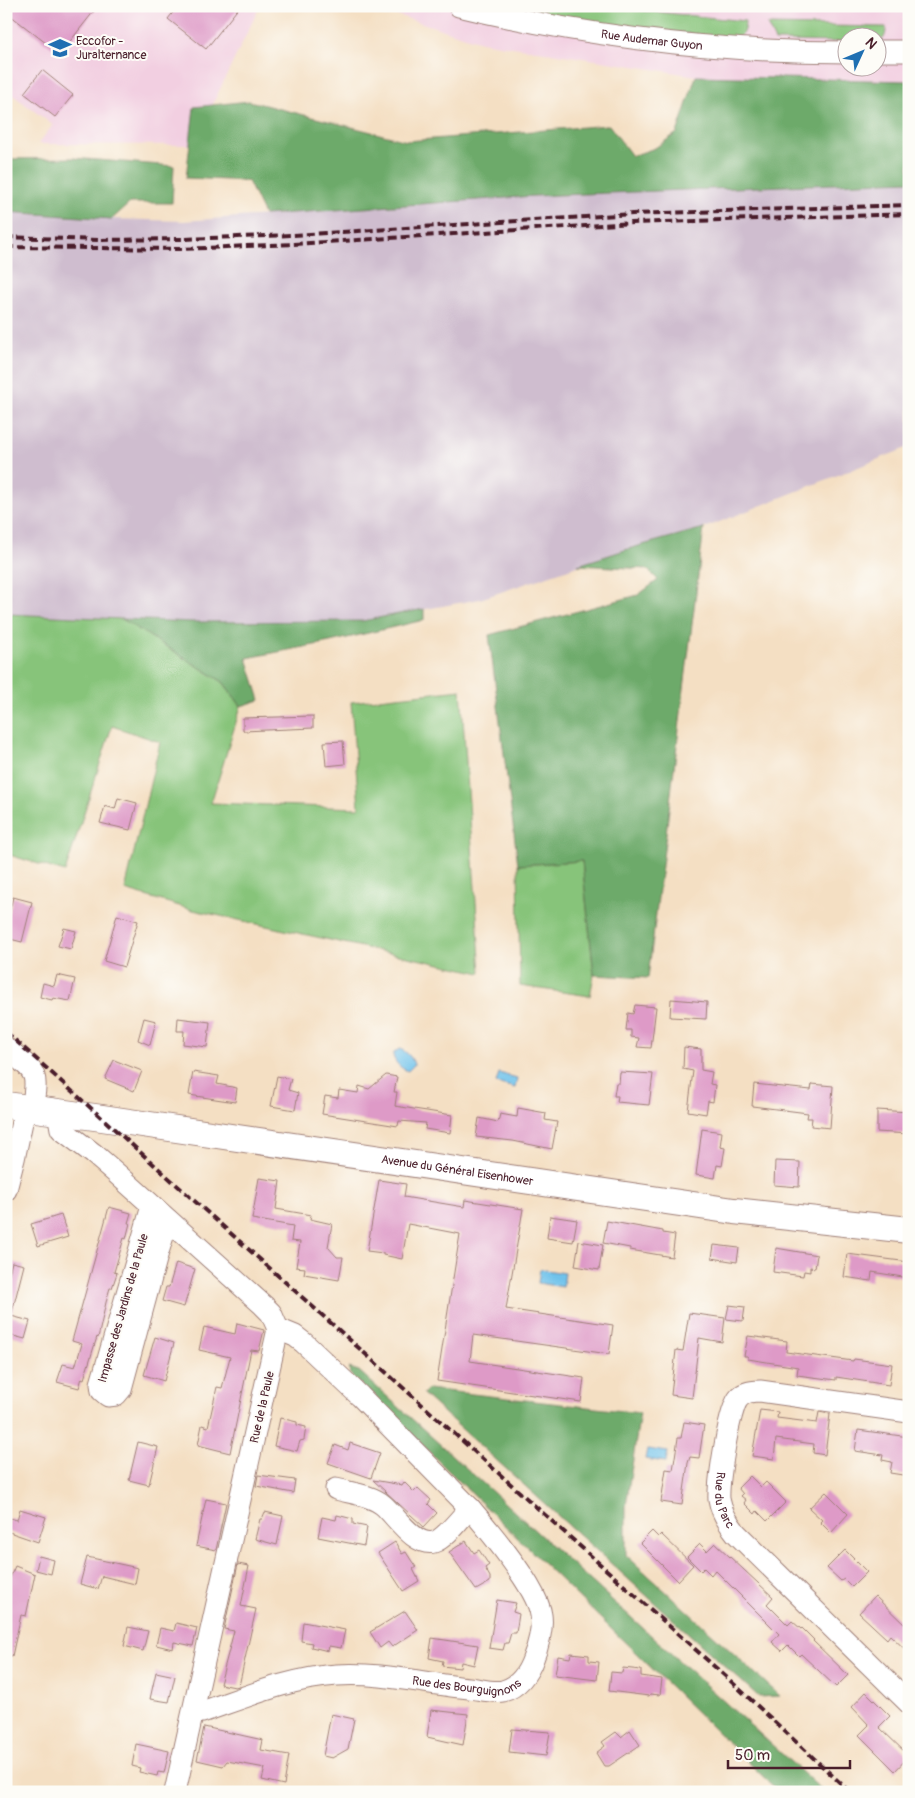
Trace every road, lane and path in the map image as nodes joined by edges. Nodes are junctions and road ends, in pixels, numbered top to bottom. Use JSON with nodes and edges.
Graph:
{"nodes":[{"id":1,"x":459,"y":6,"type":"edge"},
{"id":2,"x":909,"y":50,"type":"edge"},
{"id":3,"x":888,"y":51,"type":"edge"},
{"id":4,"x":838,"y":52,"type":"edge"},
{"id":5,"x":6,"y":1048,"type":"edge"},
{"id":6,"x":21,"y":1108,"type":"edge"},
{"id":7,"x":58,"y":1112,"type":"junction"},
{"id":8,"x":6,"y":1190,"type":"edge"},
{"id":9,"x":152,"y":1206,"type":"junction"},
{"id":10,"x":168,"y":1220,"type":"junction"},
{"id":11,"x":909,"y":1230,"type":"edge"},
{"id":12,"x":278,"y":1329,"type":"junction"},
{"id":13,"x":909,"y":1412,"type":"edge"},
{"id":14,"x":336,"y":1489,"type":"dead end"},
{"id":15,"x":470,"y":1508,"type":"junction"},
{"id":16,"x":909,"y":1703,"type":"edge"},
{"id":17,"x":194,"y":1710,"type":"junction"},
{"id":18,"x":175,"y":1792,"type":"edge"}],
"edges":[{"from":1,"to":4,"type":"street","name":"Rue Audemar Guyon"},
{"from":2,"to":3,"type":"street"},
{"from":5,"to":6,"type":"street"},
{"from":6,"to":7,"type":"main road","name":"Avenue du Général Eisenhower"},
{"from":6,"to":8,"type":"street"},
{"from":7,"to":9,"type":"street"},
{"from":7,"to":11,"type":"main road","name":"Avenue du Général Eisenhower"},
{"from":9,"to":10,"type":"street"},
{"from":9,"to":10,"type":"street","name":"Impasse des Jardins de la Paule"},
{"from":10,"to":12,"type":"street"},
{"from":12,"to":15,"type":"street","name":"Rue des Bourguignons"},
{"from":12,"to":17,"type":"street","name":"Rue de la Paule"},
{"from":13,"to":16,"type":"street","name":"Rue du Parc"},
{"from":14,"to":15,"type":"street"},
{"from":15,"to":17,"type":"street","name":"Rue des Bourguignons"},
{"from":17,"to":18,"type":"street","name":"Rue de la Paule"}]}
